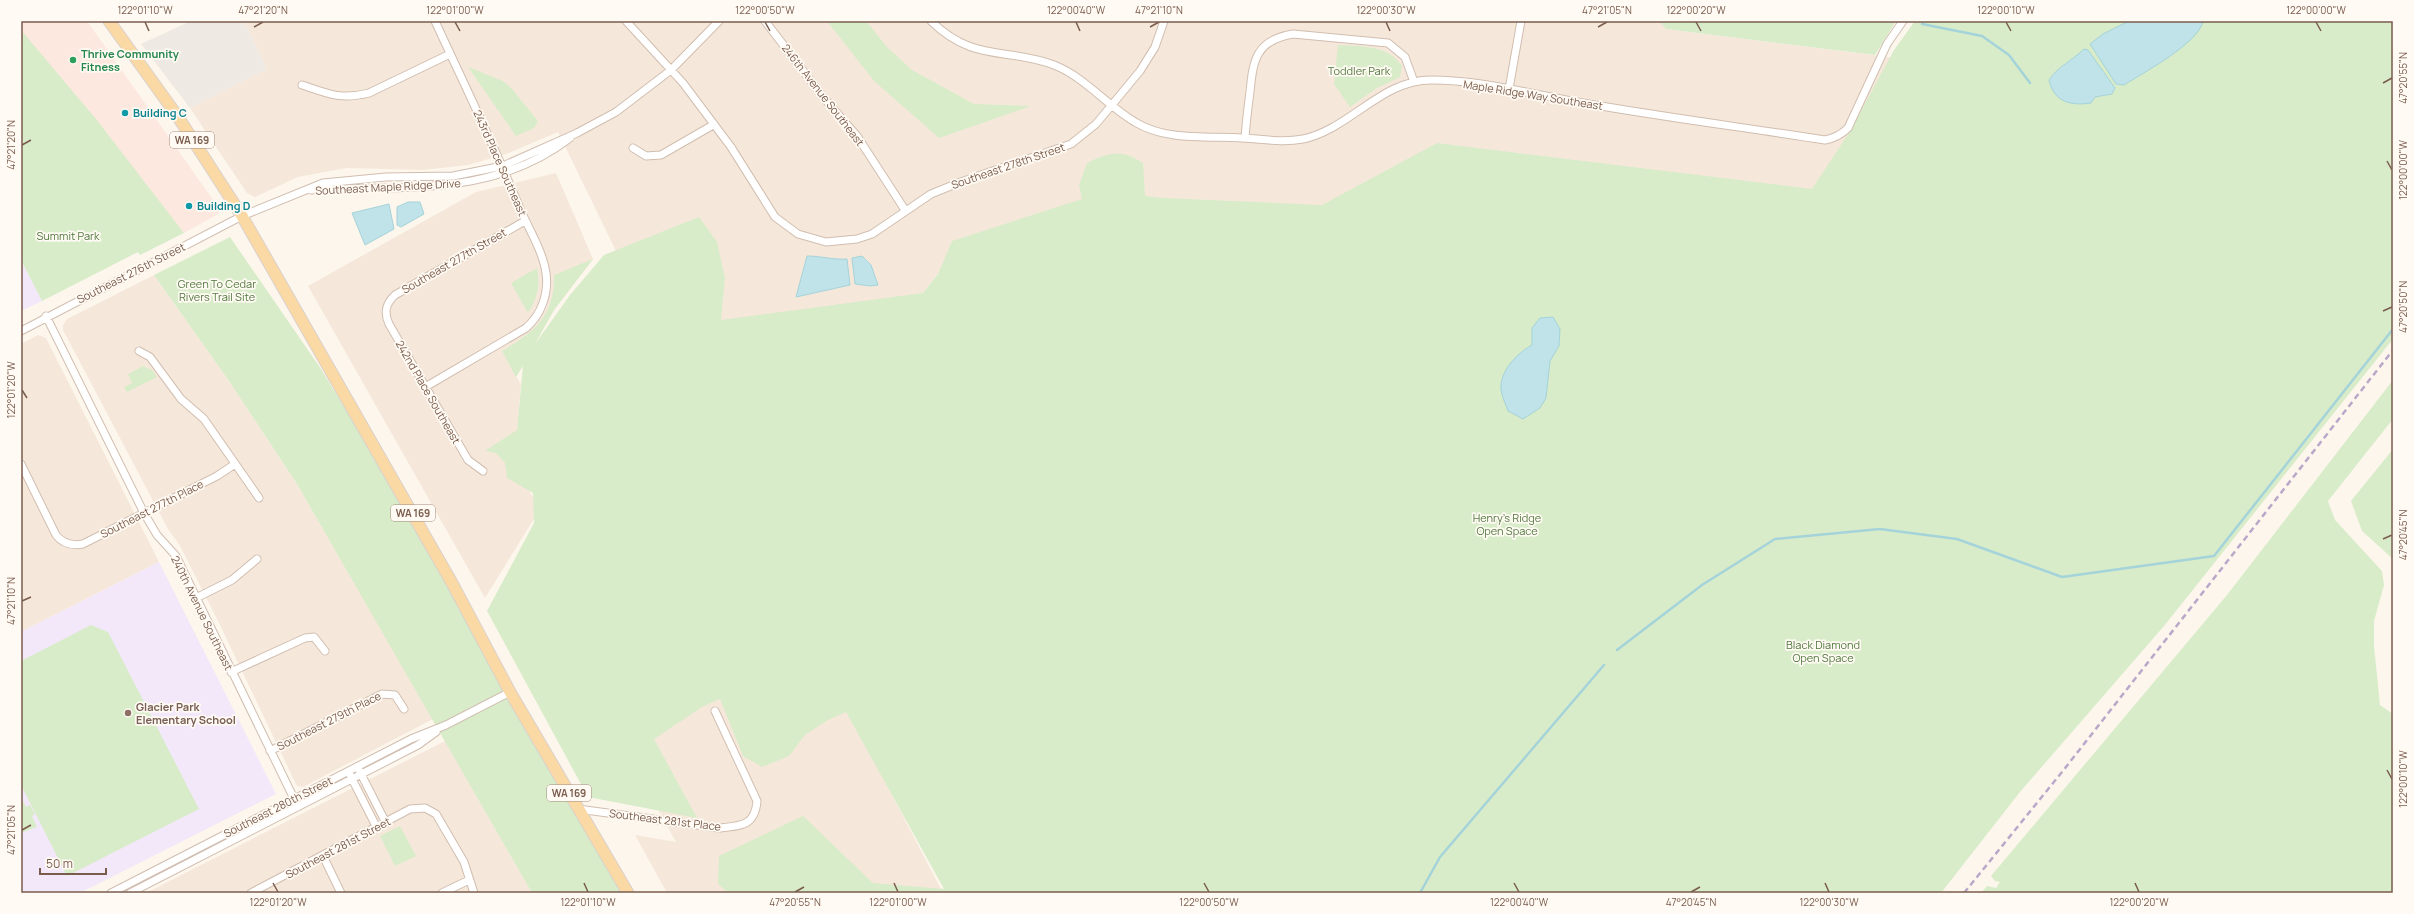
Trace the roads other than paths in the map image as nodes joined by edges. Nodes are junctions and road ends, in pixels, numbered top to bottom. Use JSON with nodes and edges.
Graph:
{"nodes":[{"id":1,"x":109,"y":21,"type":"edge"},
{"id":2,"x":435,"y":21,"type":"edge"},
{"id":3,"x":719,"y":21,"type":"edge"},
{"id":4,"x":765,"y":21,"type":"edge"},
{"id":5,"x":931,"y":21,"type":"edge"},
{"id":6,"x":1164,"y":21,"type":"edge"},
{"id":7,"x":1521,"y":21,"type":"edge"},
{"id":8,"x":1903,"y":21,"type":"edge"},
{"id":9,"x":630,"y":22,"type":"edge"},
{"id":10,"x":450,"y":54,"type":"junction"},
{"id":11,"x":671,"y":70,"type":"junction"},
{"id":12,"x":1414,"y":82,"type":"junction"},
{"id":13,"x":302,"y":85,"type":"dead end"},
{"id":14,"x":1509,"y":89,"type":"junction"},
{"id":15,"x":1112,"y":106,"type":"junction"},
{"id":16,"x":713,"y":125,"type":"junction"},
{"id":17,"x":576,"y":133,"type":"junction"},
{"id":18,"x":1245,"y":138,"type":"junction"},
{"id":19,"x":633,"y":148,"type":"dead end"},
{"id":20,"x":503,"y":166,"type":"junction"},
{"id":21,"x":506,"y":174,"type":"junction"},
{"id":22,"x":306,"y":191,"type":"junction"},
{"id":23,"x":905,"y":210,"type":"junction"},
{"id":24,"x":242,"y":216,"type":"junction"},
{"id":25,"x":525,"y":221,"type":"junction"},
{"id":26,"x":387,"y":305,"type":"joint"},
{"id":27,"x":46,"y":316,"type":"junction"},
{"id":28,"x":21,"y":331,"type":"edge"},
{"id":29,"x":139,"y":351,"type":"dead end"},
{"id":30,"x":426,"y":386,"type":"junction"},
{"id":31,"x":21,"y":464,"type":"edge"},
{"id":32,"x":235,"y":464,"type":"junction"},
{"id":33,"x":483,"y":470,"type":"dead end"},
{"id":34,"x":260,"y":498,"type":"dead end"},
{"id":35,"x":144,"y":513,"type":"junction"},
{"id":36,"x":257,"y":559,"type":"dead end"},
{"id":37,"x":196,"y":598,"type":"junction"},
{"id":38,"x":325,"y":651,"type":"dead end"},
{"id":39,"x":232,"y":672,"type":"junction"},
{"id":40,"x":510,"y":692,"type":"junction"},
{"id":41,"x":404,"y":709,"type":"dead end"},
{"id":42,"x":715,"y":711,"type":"dead end"},
{"id":43,"x":446,"y":725,"type":"junction"},
{"id":44,"x":270,"y":751,"type":"junction"},
{"id":45,"x":357,"y":766,"type":"junction"},
{"id":46,"x":348,"y":771,"type":"junction"},
{"id":47,"x":361,"y":774,"type":"junction"},
{"id":48,"x":352,"y":778,"type":"junction"},
{"id":49,"x":294,"y":799,"type":"junction"},
{"id":50,"x":298,"y":807,"type":"junction"},
{"id":51,"x":578,"y":809,"type":"junction"},
{"id":52,"x":386,"y":823,"type":"junction"},
{"id":53,"x":377,"y":828,"type":"junction"},
{"id":54,"x":323,"y":856,"type":"junction"},
{"id":55,"x":469,"y":880,"type":"junction"},
{"id":56,"x":111,"y":893,"type":"edge"},
{"id":57,"x":130,"y":893,"type":"edge"},
{"id":58,"x":251,"y":893,"type":"edge"},
{"id":59,"x":341,"y":893,"type":"edge"},
{"id":60,"x":442,"y":893,"type":"edge"},
{"id":61,"x":474,"y":893,"type":"edge"},
{"id":62,"x":628,"y":893,"type":"edge"}],
"edges":[{"from":1,"to":24,"type":"main road","number":"WA 169"},
{"from":2,"to":10,"type":"street","name":"243rd Place Southeast"},
{"from":3,"to":11,"type":"street","name":"Southeast Maple Ridge Drive"},
{"from":4,"to":23,"type":"street","name":"246th Avenue Southeast"},
{"from":5,"to":15,"type":"street","name":"Maple Ridge Way Southeast"},
{"from":6,"to":15,"type":"street","name":"Southeast 278th Street"},
{"from":7,"to":14,"type":"street"},
{"from":8,"to":14,"type":"street","name":"Maple Ridge Way Southeast"},
{"from":9,"to":11,"type":"street"},
{"from":10,"to":13,"type":"street"},
{"from":10,"to":20,"type":"street","name":"243rd Place Southeast"},
{"from":11,"to":16,"type":"street"},
{"from":11,"to":17,"type":"street","name":"Southeast Maple Ridge Drive"},
{"from":12,"to":14,"type":"street","name":"Maple Ridge Way Southeast"},
{"from":12,"to":18,"type":"street","name":"Maple Ridge Way Southeast"},
{"from":12,"to":18,"type":"street"},
{"from":15,"to":18,"type":"street","name":"Maple Ridge Way Southeast"},
{"from":15,"to":23,"type":"street","name":"Southeast 278th Street"},
{"from":16,"to":19,"type":"street"},
{"from":16,"to":23,"type":"street","name":"Southeast 278th Street"},
{"from":17,"to":20,"type":"street","name":"Southeast Maple Ridge Drive"},
{"from":17,"to":21,"type":"street","name":"Southeast Maple Ridge Drive"},
{"from":20,"to":21,"type":"street","name":"243rd Place Southeast"},
{"from":20,"to":22,"type":"street","name":"Southeast Maple Ridge Drive"},
{"from":21,"to":22,"type":"street","name":"Southeast Maple Ridge Drive"},
{"from":21,"to":25,"type":"street","name":"243rd Place Southeast"},
{"from":22,"to":24,"type":"street","name":"Southeast Maple Ridge Drive"},
{"from":24,"to":27,"type":"street","name":"Southeast 276th Street"},
{"from":24,"to":40,"type":"main road","number":"WA 169"},
{"from":25,"to":26,"type":"street","name":"Southeast 277th Street"},
{"from":25,"to":30,"type":"street","name":"243rd Place Southeast"},
{"from":26,"to":30,"type":"street","name":"242nd Place Southeast"},
{"from":27,"to":28,"type":"street","name":"Southeast 276th Street"},
{"from":27,"to":35,"type":"street","name":"240th Avenue Southeast"},
{"from":29,"to":32,"type":"street"},
{"from":30,"to":33,"type":"street","name":"242nd Place Southeast"},
{"from":31,"to":35,"type":"street","name":"Southeast 277th Place"},
{"from":32,"to":34,"type":"street"},
{"from":32,"to":35,"type":"street","name":"Southeast 277th Place"},
{"from":35,"to":37,"type":"street","name":"240th Avenue Southeast"},
{"from":36,"to":37,"type":"street"},
{"from":37,"to":39,"type":"street","name":"240th Avenue Southeast"},
{"from":38,"to":39,"type":"street"},
{"from":39,"to":44,"type":"street","name":"240th Avenue Southeast"},
{"from":40,"to":43,"type":"street","name":"Southeast 280th Street"},
{"from":40,"to":51,"type":"main road","number":"WA 169"},
{"from":41,"to":44,"type":"street","name":"Southeast 279th Place"},
{"from":42,"to":51,"type":"street","name":"Southeast 281st Place"},
{"from":43,"to":45,"type":"street","name":"Southeast 280th Street"},
{"from":43,"to":47,"type":"street","name":"Southeast 280th Street"},
{"from":44,"to":49,"type":"street","name":"240th Avenue Southeast"},
{"from":45,"to":46,"type":"street","name":"Southeast 280th Street"},
{"from":45,"to":47,"type":"street"},
{"from":46,"to":48,"type":"street"},
{"from":46,"to":49,"type":"street","name":"Southeast 280th Street"},
{"from":47,"to":48,"type":"street","name":"Southeast 280th Street"},
{"from":47,"to":52,"type":"street"},
{"from":48,"to":50,"type":"street","name":"Southeast 280th Street"},
{"from":48,"to":53,"type":"street"},
{"from":49,"to":50,"type":"street","name":"240th Avenue Southeast"},
{"from":49,"to":56,"type":"street","name":"Southeast 280th Street"},
{"from":50,"to":57,"type":"street","name":"Southeast 280th Street"},
{"from":51,"to":62,"type":"main road","number":"WA 169"},
{"from":52,"to":53,"type":"street","name":"Southeast 281st Street"},
{"from":52,"to":55,"type":"street","name":"Southeast 281st Street"},
{"from":53,"to":54,"type":"street","name":"Southeast 281st Street"},
{"from":54,"to":58,"type":"street","name":"Southeast 281st Street"},
{"from":54,"to":59,"type":"street"},
{"from":55,"to":60,"type":"street"},
{"from":55,"to":61,"type":"street"}]}
